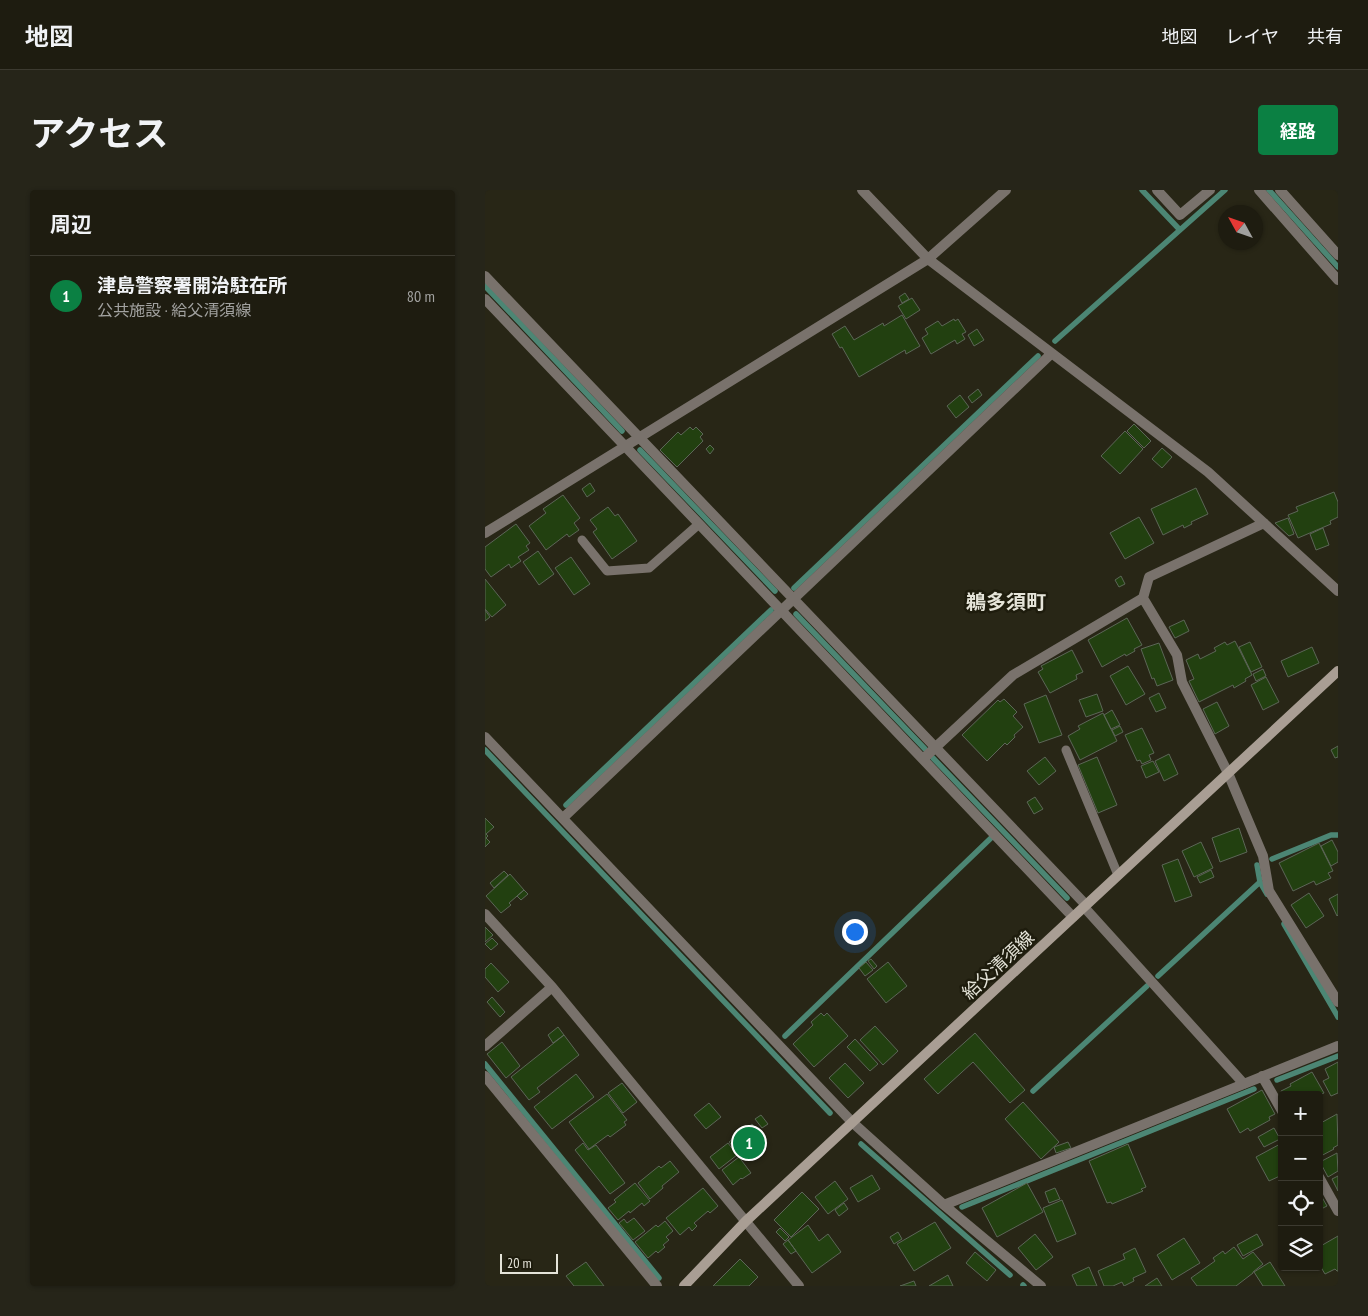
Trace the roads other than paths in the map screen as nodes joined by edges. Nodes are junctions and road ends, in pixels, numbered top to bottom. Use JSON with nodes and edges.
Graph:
{"nodes":[{"id":1,"x":862,"y":190,"type":"edge"},
{"id":2,"x":1006,"y":190,"type":"edge"},
{"id":3,"x":1157,"y":190,"type":"edge"},
{"id":4,"x":1210,"y":190,"type":"edge"},
{"id":5,"x":1259,"y":190,"type":"edge"},
{"id":6,"x":1280,"y":190,"type":"edge"},
{"id":7,"x":1338,"y":255,"type":"edge"},
{"id":8,"x":928,"y":259,"type":"junction"},
{"id":9,"x":485,"y":276,"type":"edge"},
{"id":10,"x":1338,"y":280,"type":"edge"},
{"id":11,"x":485,"y":299,"type":"edge"},
{"id":12,"x":1051,"y":354,"type":"junction"},
{"id":13,"x":639,"y":437,"type":"junction"},
{"id":14,"x":625,"y":446,"type":"junction"},
{"id":15,"x":1264,"y":523,"type":"junction"},
{"id":16,"x":699,"y":524,"type":"junction"},
{"id":17,"x":485,"y":532,"type":"edge"},
{"id":18,"x":582,"y":540,"type":"dead end"},
{"id":19,"x":1338,"y":590,"type":"edge"},
{"id":20,"x":794,"y":598,"type":"junction"},
{"id":21,"x":1143,"y":598,"type":"junction"},
{"id":22,"x":781,"y":610,"type":"junction"},
{"id":23,"x":1338,"y":671,"type":"edge"},
{"id":24,"x":485,"y":736,"type":"edge"},
{"id":25,"x":936,"y":747,"type":"junction"},
{"id":26,"x":1066,"y":750,"type":"dead end"},
{"id":27,"x":923,"y":759,"type":"junction"},
{"id":28,"x":1228,"y":773,"type":"junction"},
{"id":29,"x":563,"y":818,"type":"junction"},
{"id":30,"x":1118,"y":875,"type":"junction"},
{"id":31,"x":1085,"y":906,"type":"junction"},
{"id":32,"x":485,"y":914,"type":"edge"},
{"id":33,"x":1073,"y":917,"type":"junction"},
{"id":34,"x":552,"y":987,"type":"junction"},
{"id":35,"x":1338,"y":1002,"type":"edge"},
{"id":36,"x":485,"y":1046,"type":"edge"},
{"id":37,"x":1338,"y":1046,"type":"edge"},
{"id":38,"x":485,"y":1076,"type":"edge"},
{"id":39,"x":1262,"y":1076,"type":"junction"},
{"id":40,"x":1244,"y":1084,"type":"junction"},
{"id":41,"x":1278,"y":1104,"type":"edge"},
{"id":42,"x":852,"y":1122,"type":"junction"},
{"id":43,"x":1321,"y":1181,"type":"edge"},
{"id":44,"x":944,"y":1205,"type":"junction"},
{"id":45,"x":1338,"y":1211,"type":"edge"},
{"id":46,"x":746,"y":1221,"type":"junction"},
{"id":47,"x":657,"y":1286,"type":"edge"},
{"id":48,"x":684,"y":1286,"type":"edge"},
{"id":49,"x":799,"y":1286,"type":"edge"},
{"id":50,"x":1041,"y":1286,"type":"edge"}],
"edges":[{"from":1,"to":8,"type":"street"},
{"from":2,"to":8,"type":"street"},
{"from":3,"to":4,"type":"street"},
{"from":5,"to":10,"type":"street"},
{"from":6,"to":7,"type":"street"},
{"from":8,"to":12,"type":"street"},
{"from":8,"to":13,"type":"street"},
{"from":9,"to":13,"type":"street"},
{"from":11,"to":14,"type":"street"},
{"from":12,"to":15,"type":"street"},
{"from":12,"to":20,"type":"street"},
{"from":13,"to":14,"type":"street"},
{"from":13,"to":20,"type":"street"},
{"from":14,"to":16,"type":"street"},
{"from":14,"to":17,"type":"street"},
{"from":15,"to":19,"type":"street"},
{"from":15,"to":21,"type":"street"},
{"from":16,"to":18,"type":"lane"},
{"from":16,"to":22,"type":"street"},
{"from":20,"to":22,"type":"street"},
{"from":20,"to":25,"type":"street"},
{"from":21,"to":25,"type":"street"},
{"from":21,"to":28,"type":"street"},
{"from":22,"to":27,"type":"street"},
{"from":22,"to":29,"type":"street"},
{"from":23,"to":28,"type":"main road","name":"給父清須線"},
{"from":24,"to":29,"type":"street"},
{"from":25,"to":27,"type":"street"},
{"from":25,"to":31,"type":"street"},
{"from":26,"to":30,"type":"lane"},
{"from":27,"to":33,"type":"street"},
{"from":28,"to":30,"type":"main road","name":"給父清須線"},
{"from":28,"to":35,"type":"street"},
{"from":29,"to":42,"type":"street"},
{"from":30,"to":31,"type":"main road","name":"給父清須線"},
{"from":31,"to":33,"type":"main road","name":"給父清須線"},
{"from":31,"to":40,"type":"street"},
{"from":32,"to":34,"type":"street"},
{"from":33,"to":42,"type":"main road","name":"給父清須線"},
{"from":34,"to":36,"type":"street"},
{"from":34,"to":46,"type":"street"},
{"from":37,"to":39,"type":"street"},
{"from":38,"to":47,"type":"street"},
{"from":39,"to":40,"type":"street"},
{"from":39,"to":41,"type":"street"},
{"from":40,"to":44,"type":"street"},
{"from":42,"to":44,"type":"street"},
{"from":42,"to":46,"type":"main road","name":"給父清須線"},
{"from":43,"to":45,"type":"street"},
{"from":44,"to":50,"type":"street"},
{"from":46,"to":48,"type":"main road","name":"給父清須線"},
{"from":46,"to":49,"type":"street"}]}
